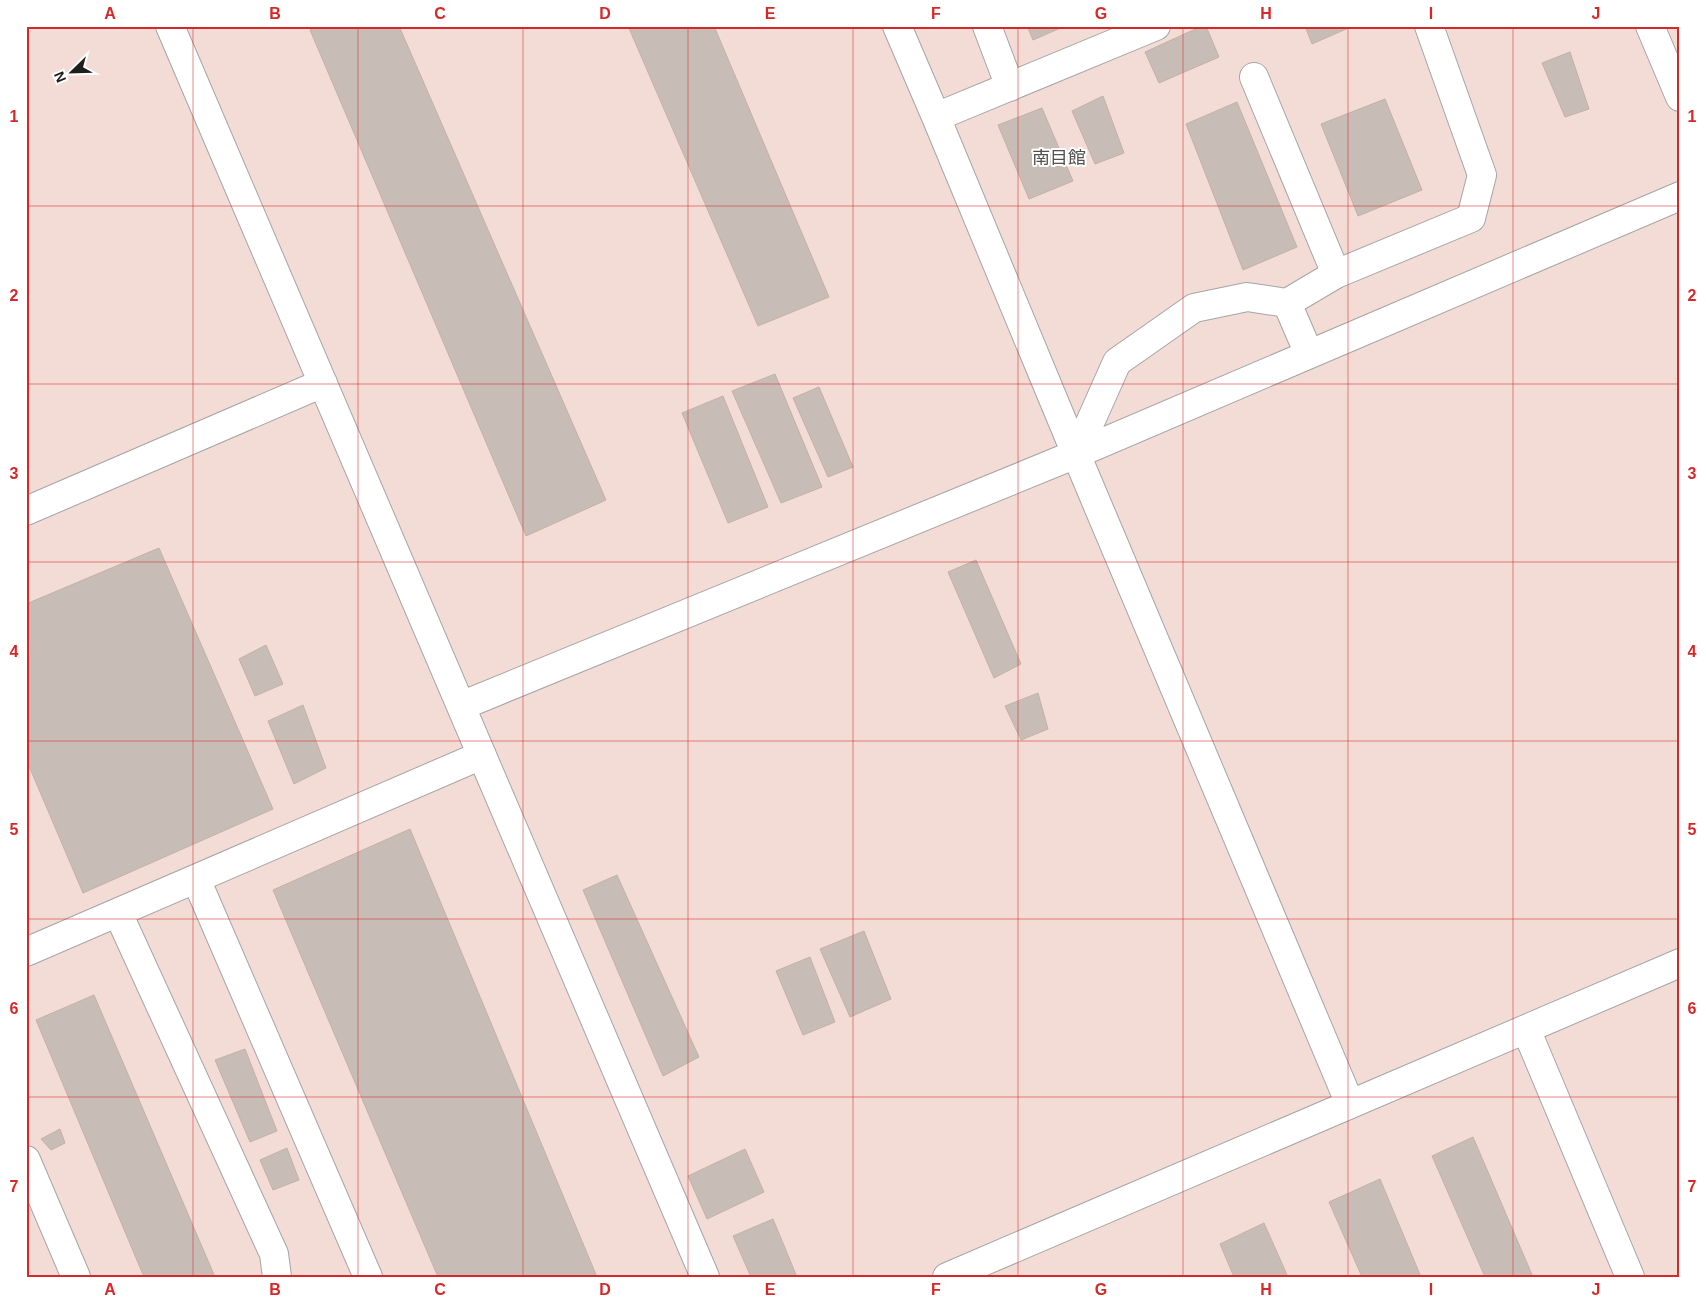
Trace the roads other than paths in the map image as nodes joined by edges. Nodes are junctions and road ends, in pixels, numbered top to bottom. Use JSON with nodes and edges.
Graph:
{"nodes":[{"id":1,"x":170,"y":26,"type":"edge"},
{"id":2,"x":897,"y":26,"type":"edge"},
{"id":3,"x":987,"y":26,"type":"edge"},
{"id":4,"x":1156,"y":26,"type":"edge"},
{"id":5,"x":1429,"y":26,"type":"edge"},
{"id":6,"x":1650,"y":26,"type":"edge"},
{"id":7,"x":1254,"y":77,"type":"dead end"},
{"id":8,"x":1010,"y":87,"type":"junction"},
{"id":9,"x":1680,"y":97,"type":"edge"},
{"id":10,"x":936,"y":117,"type":"junction"},
{"id":11,"x":1680,"y":196,"type":"edge"},
{"id":12,"x":1336,"y":274,"type":"junction"},
{"id":13,"x":1288,"y":303,"type":"junction"},
{"id":14,"x":1309,"y":354,"type":"junction"},
{"id":15,"x":323,"y":383,"type":"junction"},
{"id":16,"x":1076,"y":454,"type":"junction"},
{"id":17,"x":26,"y":511,"type":"edge"},
{"id":18,"x":461,"y":706,"type":"junction"},
{"id":19,"x":482,"y":755,"type":"junction"},
{"id":20,"x":196,"y":879,"type":"junction"},
{"id":21,"x":118,"y":913,"type":"junction"},
{"id":22,"x":26,"y":952,"type":"edge"},
{"id":23,"x":1680,"y":963,"type":"edge"},
{"id":24,"x":1526,"y":1029,"type":"junction"},
{"id":25,"x":1350,"y":1104,"type":"junction"},
{"id":26,"x":26,"y":1160,"type":"edge"},
{"id":27,"x":76,"y":1277,"type":"edge"},
{"id":28,"x":277,"y":1277,"type":"edge"},
{"id":29,"x":368,"y":1277,"type":"edge"},
{"id":30,"x":706,"y":1277,"type":"edge"},
{"id":31,"x":947,"y":1277,"type":"edge"},
{"id":32,"x":1630,"y":1277,"type":"edge"}],
"edges":[{"from":1,"to":15,"type":"lane"},
{"from":2,"to":10,"type":"lane"},
{"from":3,"to":8,"type":"lane"},
{"from":4,"to":8,"type":"lane"},
{"from":5,"to":12,"type":"lane"},
{"from":6,"to":9,"type":"lane"},
{"from":7,"to":12,"type":"lane"},
{"from":8,"to":10,"type":"lane"},
{"from":10,"to":16,"type":"lane"},
{"from":11,"to":14,"type":"lane"},
{"from":12,"to":13,"type":"lane"},
{"from":13,"to":14,"type":"lane"},
{"from":13,"to":16,"type":"lane"},
{"from":14,"to":16,"type":"lane"},
{"from":15,"to":17,"type":"lane"},
{"from":15,"to":18,"type":"lane"},
{"from":16,"to":18,"type":"lane"},
{"from":16,"to":25,"type":"lane"},
{"from":18,"to":19,"type":"lane"},
{"from":19,"to":20,"type":"lane"},
{"from":19,"to":30,"type":"lane"},
{"from":20,"to":21,"type":"lane"},
{"from":20,"to":29,"type":"lane"},
{"from":21,"to":22,"type":"lane"},
{"from":21,"to":28,"type":"lane"},
{"from":23,"to":24,"type":"lane"},
{"from":24,"to":25,"type":"lane"},
{"from":24,"to":32,"type":"lane"},
{"from":25,"to":31,"type":"lane"},
{"from":26,"to":27,"type":"lane"}]}
